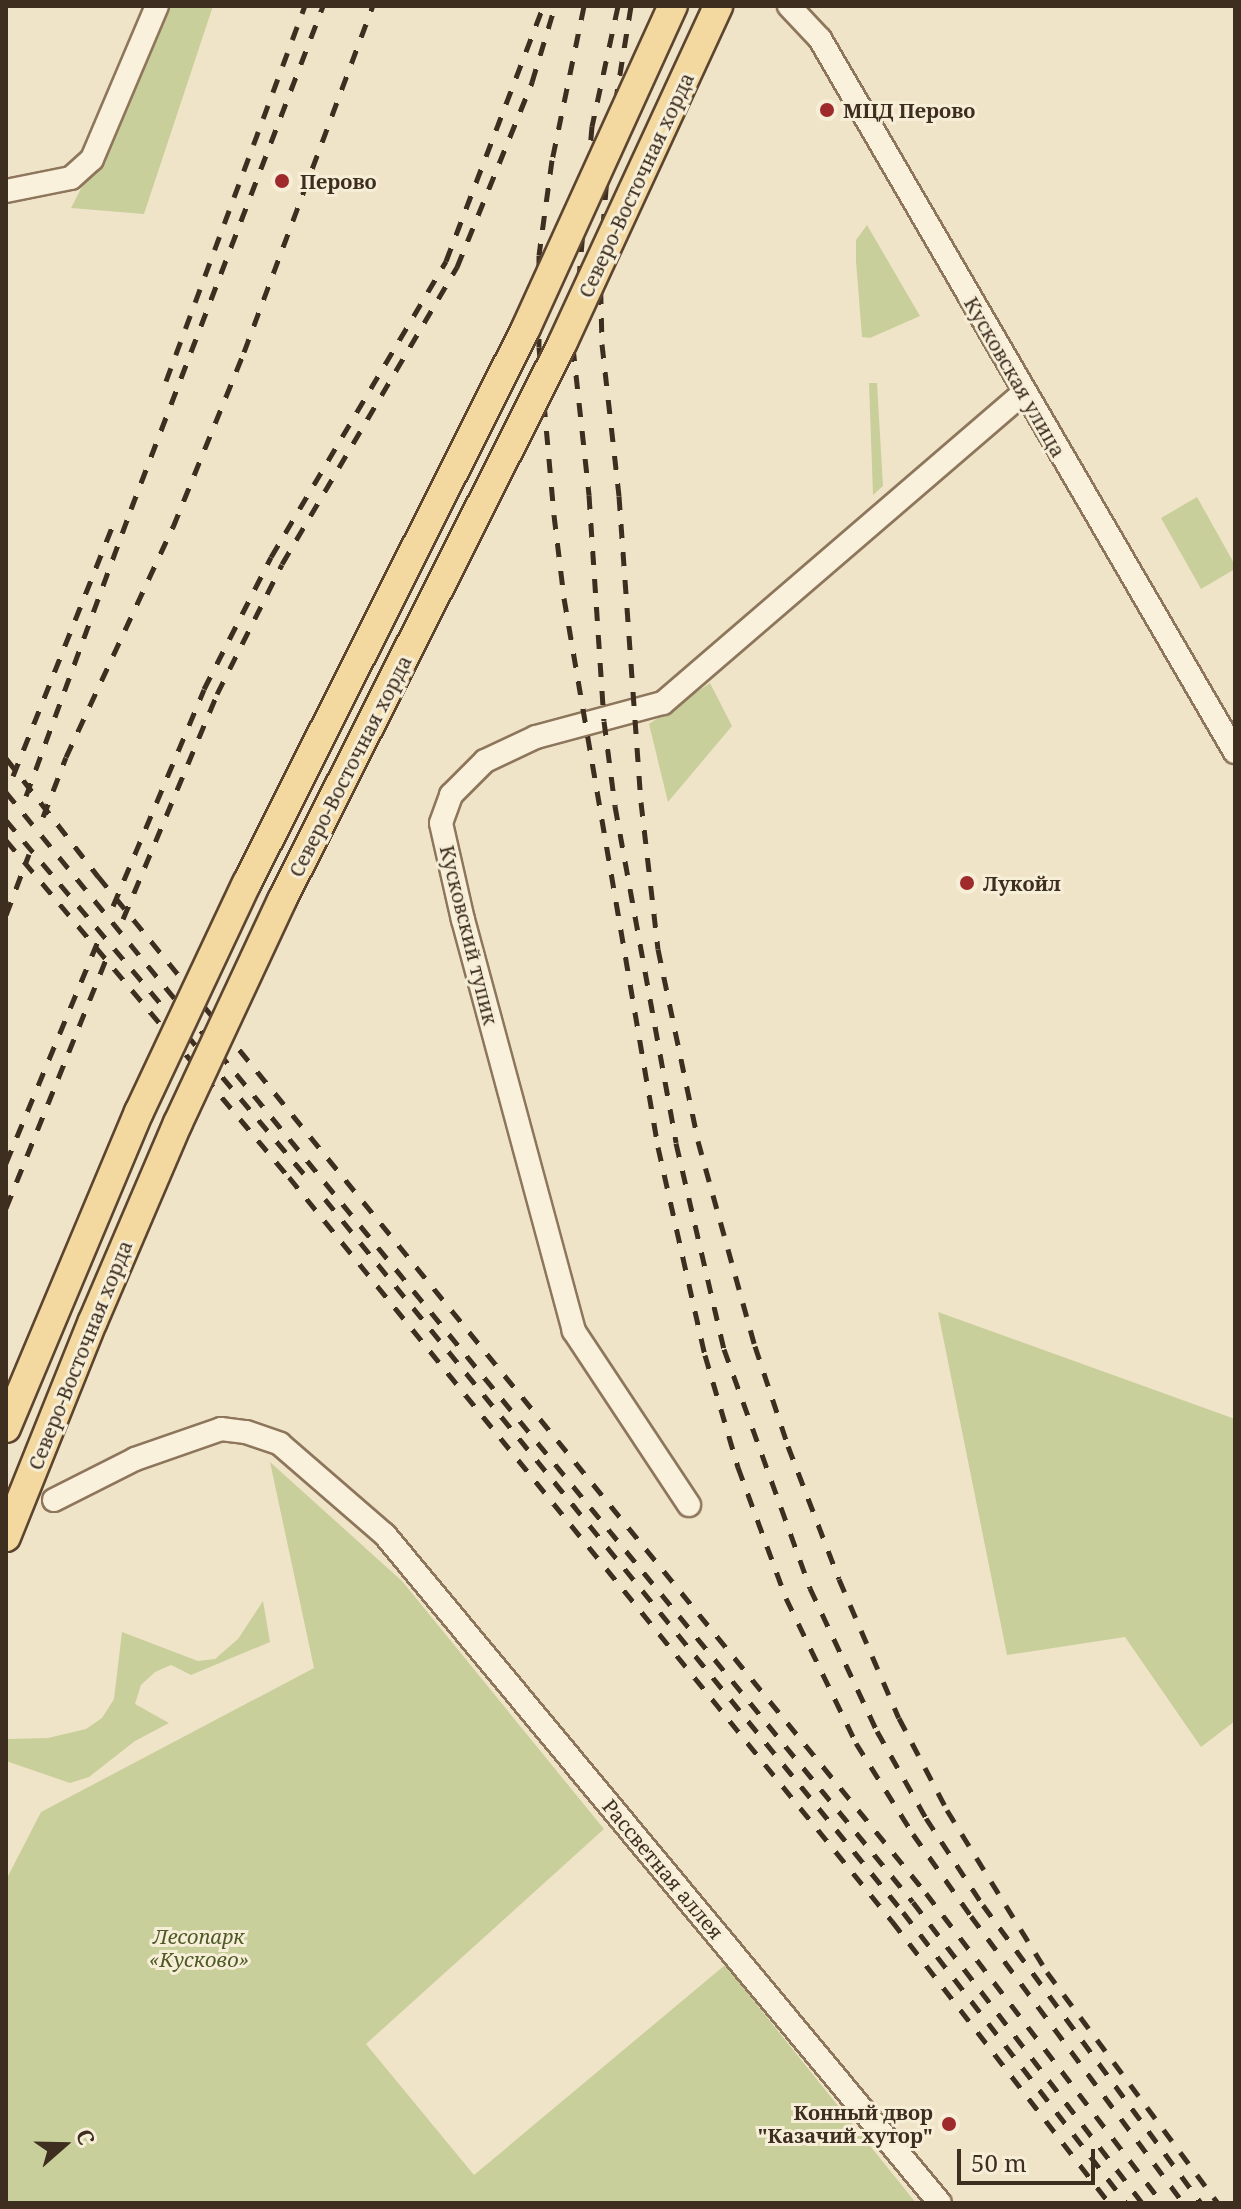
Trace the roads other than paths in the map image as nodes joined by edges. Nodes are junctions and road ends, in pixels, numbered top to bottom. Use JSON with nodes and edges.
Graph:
{"nodes":[{"id":1,"x":157,"y":6,"type":"edge"},
{"id":2,"x":673,"y":6,"type":"edge"},
{"id":3,"x":718,"y":6,"type":"edge"},
{"id":4,"x":804,"y":8,"type":"edge"},
{"id":5,"x":6,"y":191,"type":"edge"},
{"id":6,"x":1024,"y":393,"type":"junction"},
{"id":7,"x":1235,"y":752,"type":"edge"},
{"id":8,"x":6,"y":1428,"type":"edge"},
{"id":9,"x":54,"y":1500,"type":"dead end"},
{"id":10,"x":689,"y":1505,"type":"dead end"},
{"id":11,"x":6,"y":1537,"type":"edge"},
{"id":12,"x":940,"y":2203,"type":"edge"}],
"edges":[{"from":1,"to":5,"type":"street"},
{"from":2,"to":8,"type":"main road","name":"Северо-Восточная хорда","bridge":true},
{"from":3,"to":11,"type":"main road","name":"Северо-Восточная хорда","bridge":true},
{"from":4,"to":6,"type":"street","name":"Кусковская улица"},
{"from":6,"to":7,"type":"street","name":"Кусковская улица"},
{"from":6,"to":10,"type":"street","name":"Кусковский тупик"},
{"from":9,"to":12,"type":"street","name":"Рассветная аллея"}]}
